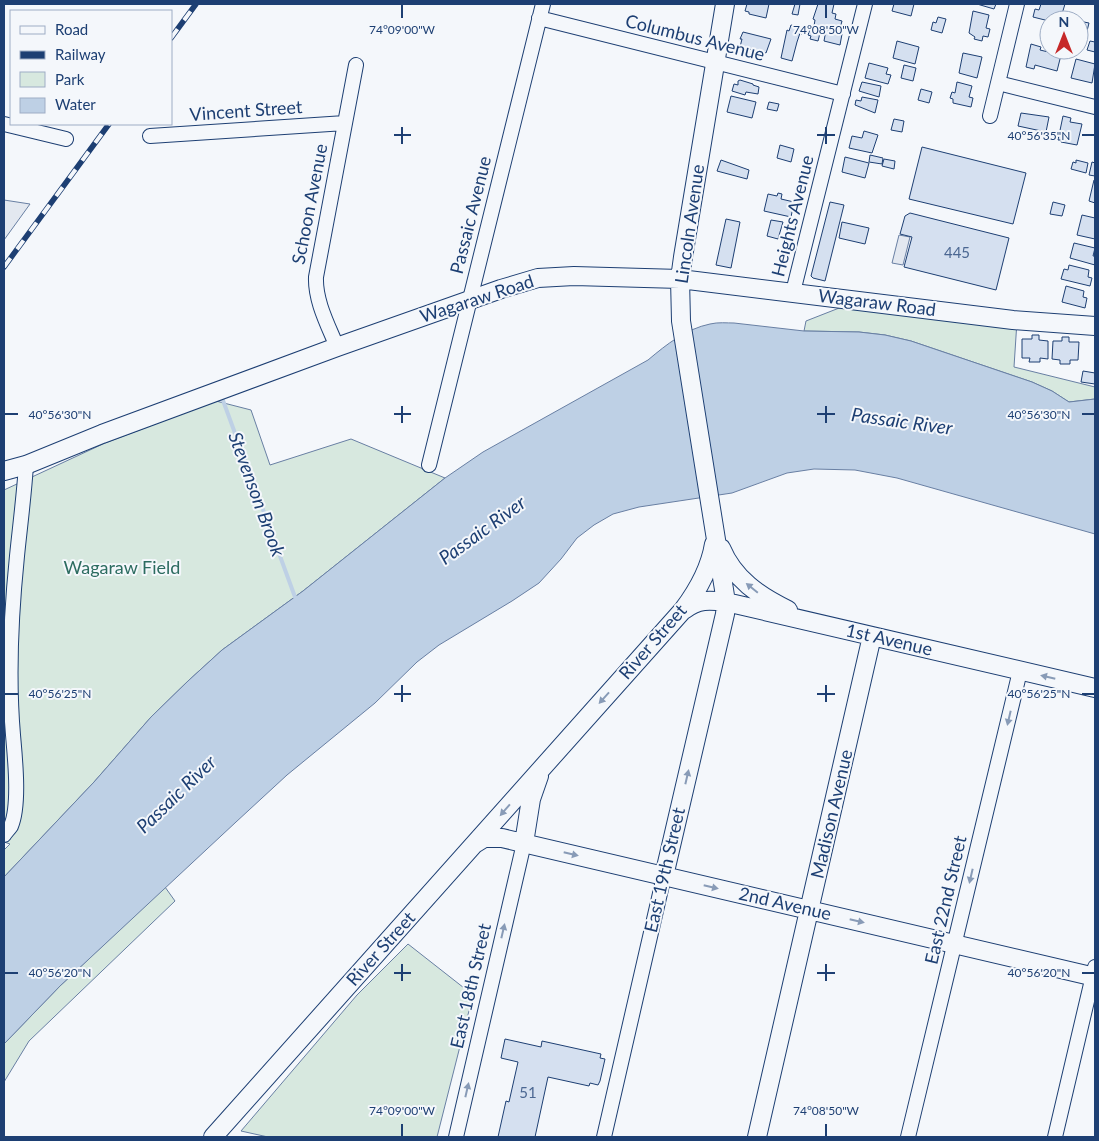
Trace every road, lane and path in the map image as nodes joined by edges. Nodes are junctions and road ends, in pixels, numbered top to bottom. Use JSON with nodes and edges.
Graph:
{"nodes":[{"id":1,"x":543,"y":4,"type":"edge"},
{"id":2,"x":725,"y":4,"type":"edge"},
{"id":3,"x":865,"y":4,"type":"edge"},
{"id":4,"x":1017,"y":4,"type":"edge"},
{"id":5,"x":539,"y":18,"type":"junction"},
{"id":6,"x":716,"y":62,"type":"junction"},
{"id":7,"x":356,"y":65,"type":"dead end"},
{"id":8,"x":998,"y":83,"type":"junction"},
{"id":9,"x":843,"y":94,"type":"junction"},
{"id":10,"x":1095,"y":107,"type":"edge"},
{"id":11,"x":990,"y":116,"type":"dead end"},
{"id":12,"x":345,"y":123,"type":"junction"},
{"id":13,"x":4,"y":124,"type":"edge"},
{"id":14,"x":150,"y":136,"type":"dead end"},
{"id":15,"x":66,"y":139,"type":"dead end"},
{"id":16,"x":680,"y":279,"type":"junction"},
{"id":17,"x":793,"y":292,"type":"junction"},
{"id":18,"x":470,"y":300,"type":"junction"},
{"id":19,"x":1095,"y":326,"type":"edge"},
{"id":20,"x":336,"y":347,"type":"junction"},
{"id":21,"x":26,"y":465,"type":"junction"},
{"id":22,"x":429,"y":465,"type":"dead end"},
{"id":23,"x":4,"y":472,"type":"edge"},
{"id":24,"x":715,"y":534,"type":"junction"},
{"id":25,"x":726,"y":602,"type":"junction"},
{"id":26,"x":683,"y":610,"type":"junction"},
{"id":27,"x":826,"y":625,"type":"junction"},
{"id":28,"x":872,"y":636,"type":"junction"},
{"id":29,"x":1020,"y":671,"type":"junction"},
{"id":30,"x":1095,"y":688,"type":"edge"},
{"id":31,"x":548,"y":760,"type":"junction"},
{"id":32,"x":4,"y":835,"type":"edge"},
{"id":33,"x":476,"y":843,"type":"junction"},
{"id":34,"x":524,"y":843,"type":"junction"},
{"id":35,"x":664,"y":876,"type":"junction"},
{"id":36,"x":810,"y":910,"type":"junction"},
{"id":37,"x":955,"y":944,"type":"junction"},
{"id":38,"x":1094,"y":974,"type":"edge"},
{"id":39,"x":213,"y":1137,"type":"edge"},
{"id":40,"x":456,"y":1137,"type":"edge"},
{"id":41,"x":604,"y":1137,"type":"edge"},
{"id":42,"x":756,"y":1137,"type":"edge"},
{"id":43,"x":908,"y":1137,"type":"edge"},
{"id":44,"x":1055,"y":1137,"type":"edge"}],
"edges":[{"from":1,"to":5,"type":"street","name":"Passaic Avenue"},
{"from":2,"to":6,"type":"main road","name":"Lincoln Avenue"},
{"from":3,"to":9,"type":"street","name":"Heights Avenue"},
{"from":4,"to":8,"type":"street"},
{"from":5,"to":6,"type":"street","name":"Columbus Avenue"},
{"from":5,"to":18,"type":"street","name":"Passaic Avenue"},
{"from":6,"to":9,"type":"street","name":"Columbus Avenue"},
{"from":6,"to":16,"type":"main road","name":"Lincoln Avenue"},
{"from":7,"to":12,"type":"street","name":"Schoon Avenue"},
{"from":8,"to":10,"type":"street"},
{"from":8,"to":11,"type":"street"},
{"from":9,"to":17,"type":"street","name":"Heights Avenue"},
{"from":12,"to":14,"type":"street","name":"Vincent Street"},
{"from":12,"to":20,"type":"street","name":"Schoon Avenue"},
{"from":13,"to":15,"type":"street"},
{"from":16,"to":17,"type":"main road","name":"Wagaraw Road"},
{"from":16,"to":18,"type":"main road","name":"Wagaraw Road"},
{"from":16,"to":24,"type":"main road","name":"Lincoln Avenue"},
{"from":17,"to":19,"type":"main road","name":"Wagaraw Road"},
{"from":18,"to":20,"type":"main road","name":"Wagaraw Road"},
{"from":18,"to":22,"type":"street","name":"Passaic Avenue"},
{"from":20,"to":21,"type":"main road","name":"Wagaraw Road"},
{"from":21,"to":23,"type":"main road","name":"Wagaraw Road"},
{"from":21,"to":32,"type":"street"},
{"from":24,"to":25,"type":"main road","name":"East 19th Street"},
{"from":24,"to":26,"type":"main road","name":"River Street"},
{"from":27,"to":24,"type":"main road","one_way":true},
{"from":25,"to":26,"type":"main road","name":"1st Avenue"},
{"from":25,"to":27,"type":"main road","name":"1st Avenue"},
{"from":35,"to":25,"type":"main road","name":"East 19th Street","one_way":true},
{"from":26,"to":31,"type":"main road","name":"River Street","one_way":true},
{"from":27,"to":28,"type":"main road","name":"1st Avenue"},
{"from":28,"to":29,"type":"main road","name":"1st Avenue"},
{"from":28,"to":36,"type":"main road","name":"Madison Avenue"},
{"from":30,"to":29,"type":"main road","name":"1st Avenue","one_way":true},
{"from":29,"to":37,"type":"street","name":"East 22nd Street","one_way":true},
{"from":31,"to":33,"type":"main road","name":"River Street","one_way":true},
{"from":31,"to":34,"type":"main road","name":"River Street"},
{"from":33,"to":34,"type":"main road","name":"2nd Avenue"},
{"from":33,"to":39,"type":"main road","name":"River Street"},
{"from":34,"to":35,"type":"main road","name":"2nd Avenue","one_way":true},
{"from":40,"to":34,"type":"street","name":"East 18th Street","one_way":true},
{"from":35,"to":36,"type":"main road","name":"2nd Avenue","one_way":true},
{"from":35,"to":41,"type":"street","name":"East 19th Street"},
{"from":36,"to":37,"type":"main road","name":"2nd Avenue","one_way":true},
{"from":36,"to":42,"type":"main road","name":"Madison Avenue"},
{"from":37,"to":38,"type":"main road","name":"2nd Avenue"},
{"from":37,"to":43,"type":"street","name":"East 22nd Street"},
{"from":38,"to":44,"type":"street"}]}
